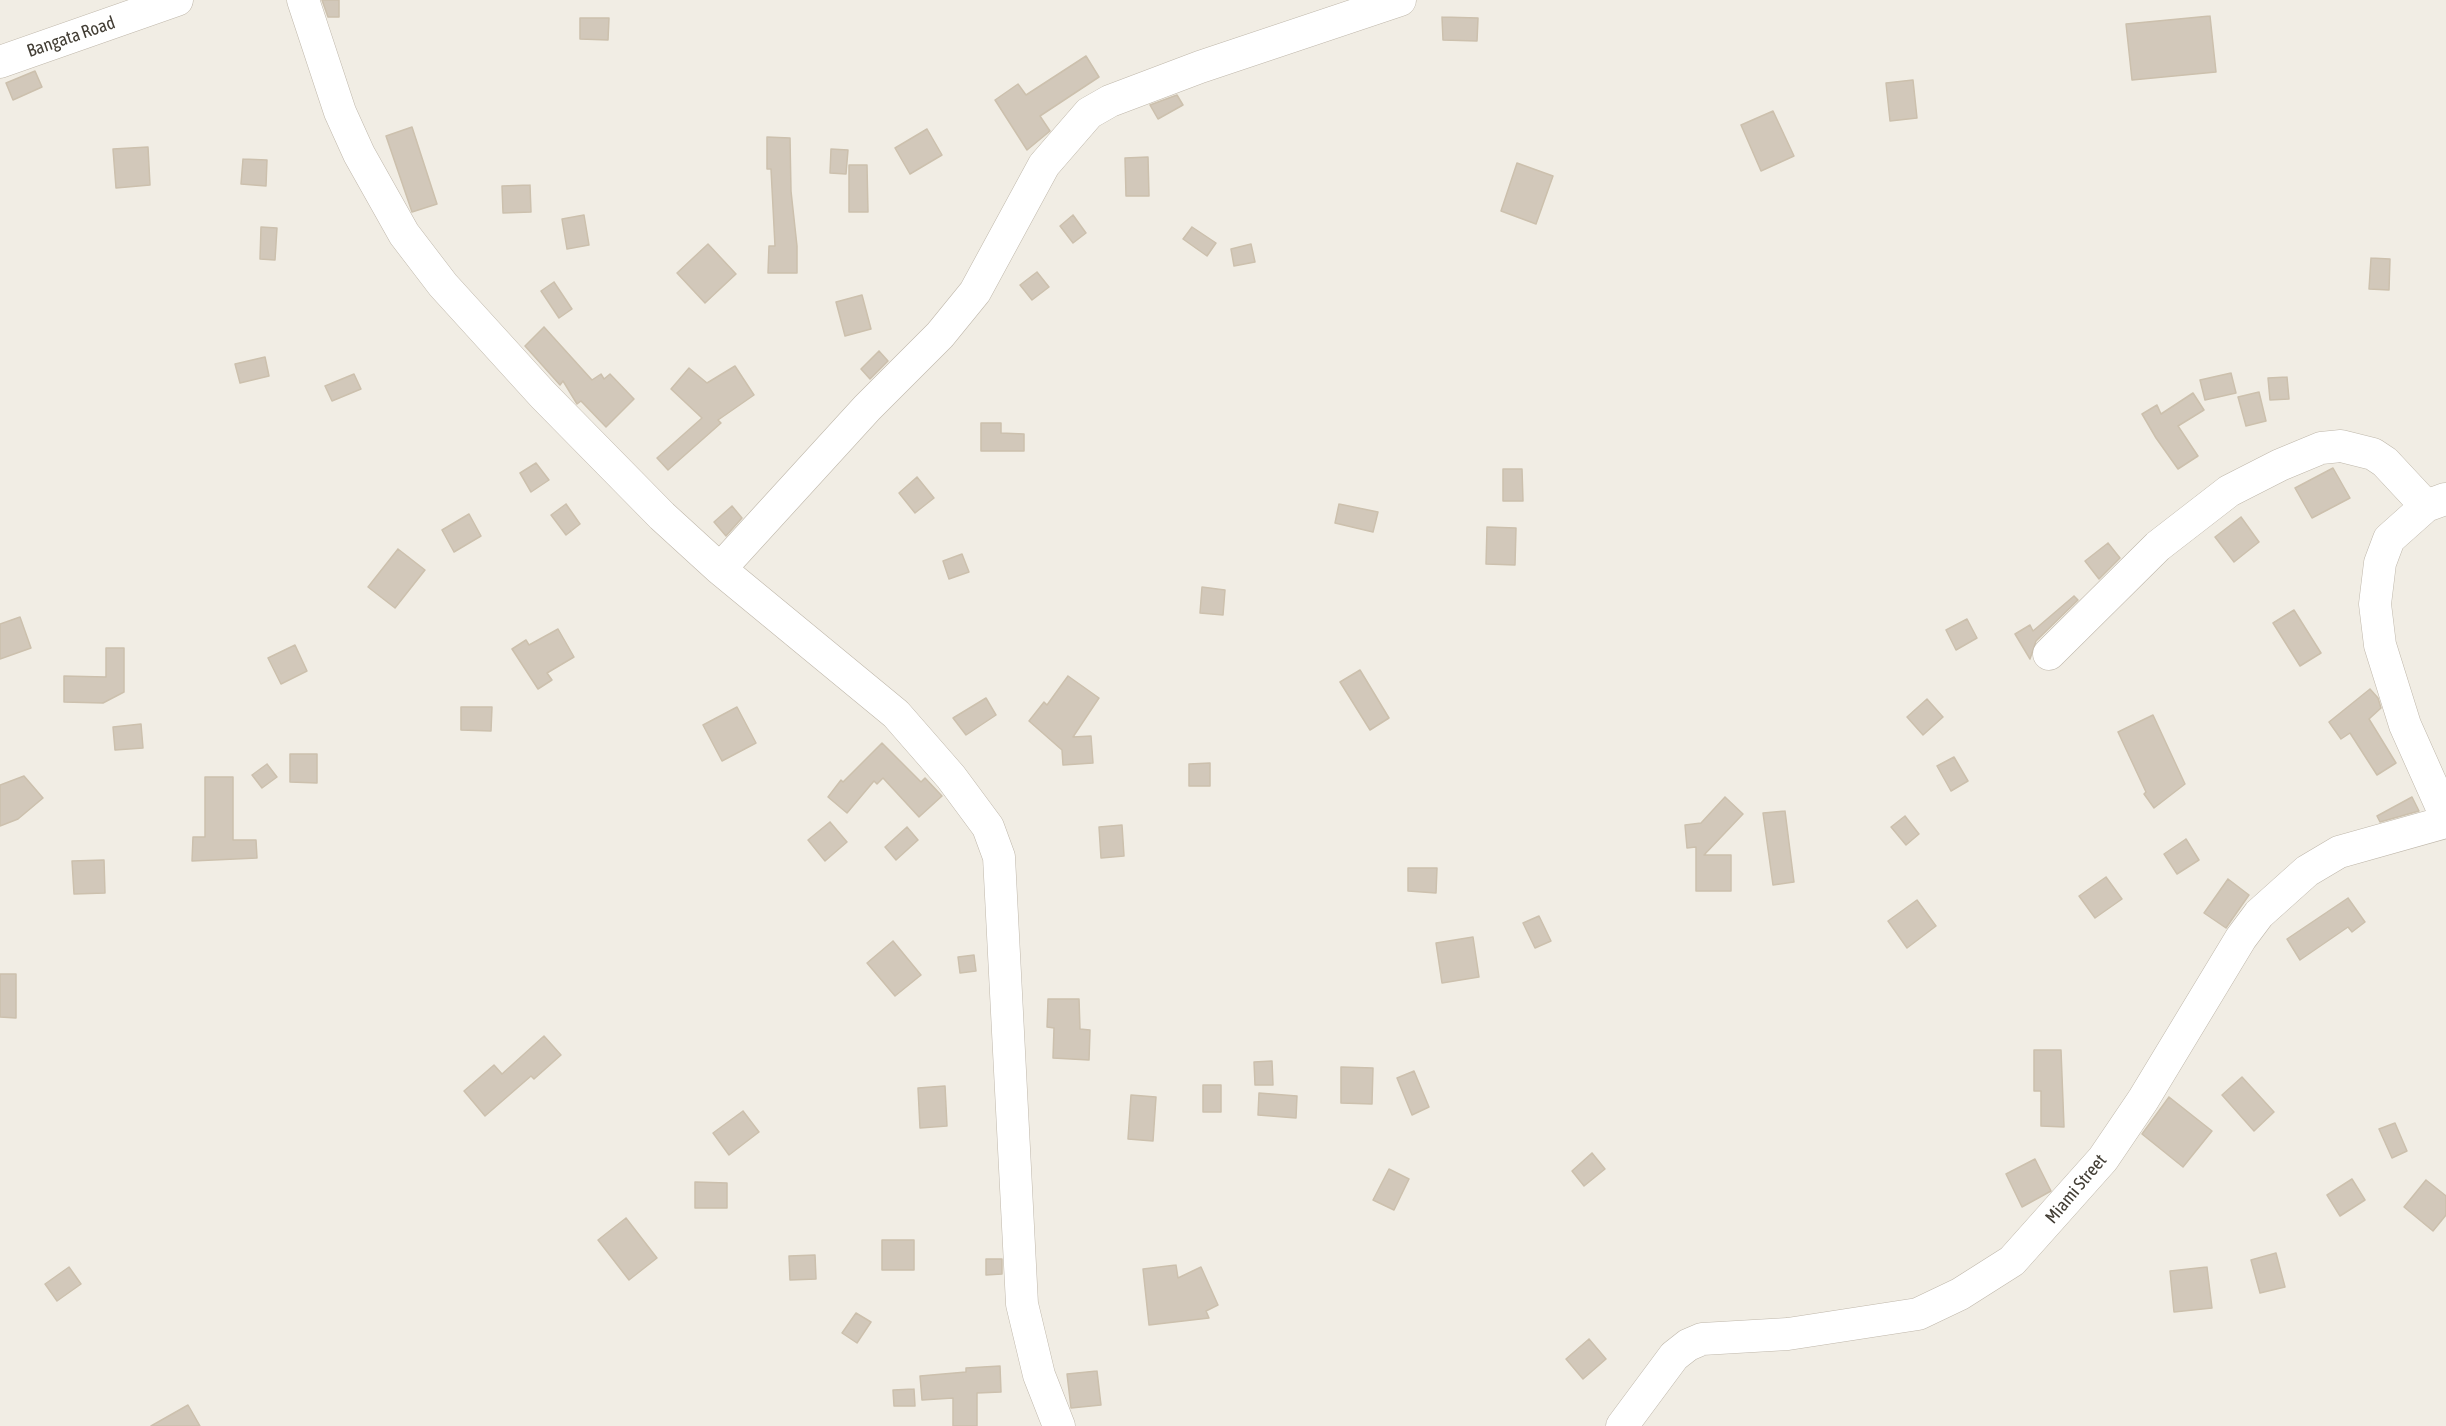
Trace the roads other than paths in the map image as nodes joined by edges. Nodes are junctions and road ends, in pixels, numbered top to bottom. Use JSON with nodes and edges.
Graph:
{"nodes":[{"id":1,"x":177,"y":0,"type":"edge"},
{"id":2,"x":303,"y":0,"type":"edge"},
{"id":3,"x":1400,"y":0,"type":"edge"},
{"id":4,"x":0,"y":62,"type":"edge"},
{"id":5,"x":2436,"y":503,"type":"edge"},
{"id":6,"x":720,"y":569,"type":"junction"},
{"id":7,"x":2049,"y":654,"type":"dead end"},
{"id":8,"x":2446,"y":817,"type":"edge"},
{"id":9,"x":2446,"y":822,"type":"edge"},
{"id":10,"x":1059,"y":1426,"type":"edge"},
{"id":11,"x":1622,"y":1426,"type":"edge"}],
"edges":[{"from":1,"to":4,"type":"street","name":"Bangata Road"},
{"from":2,"to":6,"type":"street"},
{"from":3,"to":6,"type":"street"},
{"from":5,"to":7,"type":"street"},
{"from":5,"to":8,"type":"street"},
{"from":6,"to":10,"type":"street"},
{"from":9,"to":11,"type":"street","name":"Miami Street"}]}
